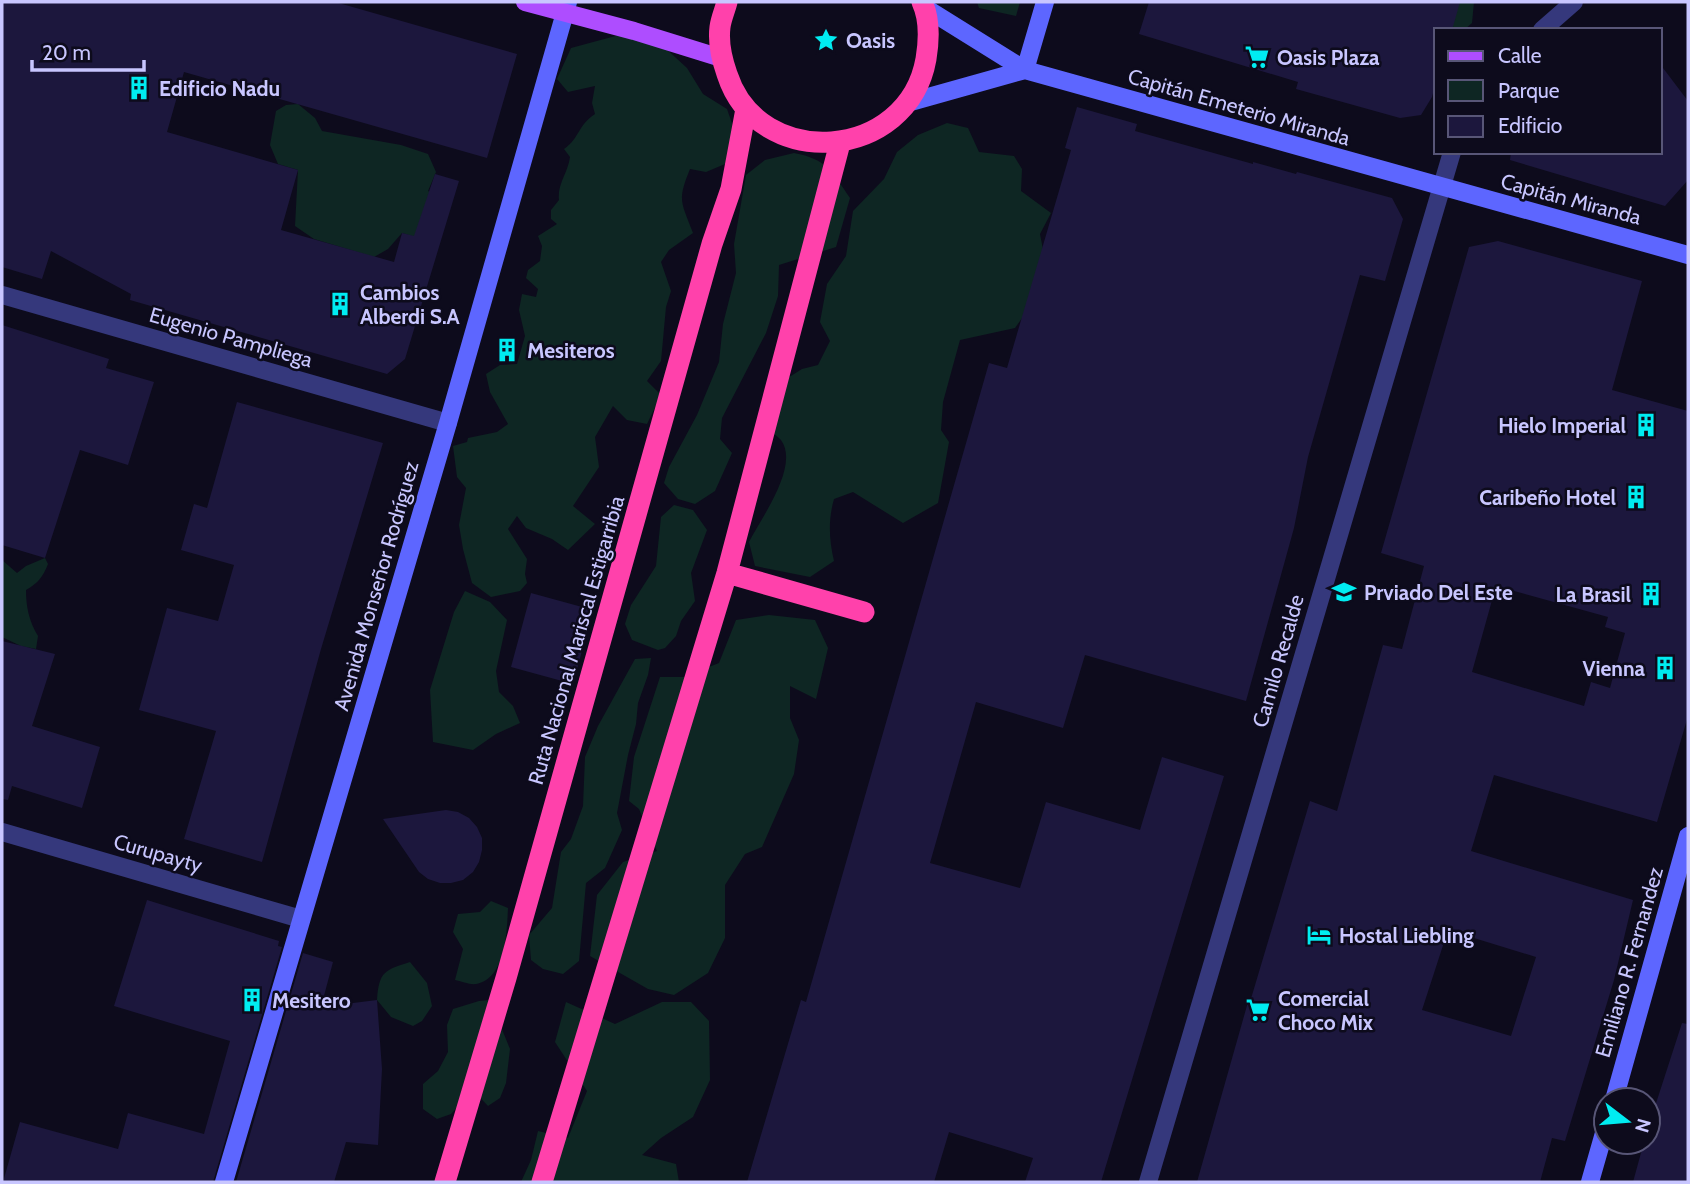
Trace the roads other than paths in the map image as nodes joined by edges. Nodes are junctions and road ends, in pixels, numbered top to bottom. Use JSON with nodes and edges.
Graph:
{"nodes":[{"id":1,"x":525,"y":2,"type":"edge"},
{"id":2,"x":727,"y":2,"type":"edge"},
{"id":3,"x":1045,"y":2,"type":"edge"},
{"id":4,"x":1574,"y":2,"type":"edge"},
{"id":5,"x":923,"y":4,"type":"edge"},
{"id":6,"x":567,"y":7,"type":"edge"},
{"id":7,"x":1544,"y":28,"type":"edge"},
{"id":8,"x":721,"y":58,"type":"junction"},
{"id":9,"x":1025,"y":70,"type":"junction"},
{"id":10,"x":907,"y":103,"type":"junction"},
{"id":11,"x":746,"y":109,"type":"junction"},
{"id":12,"x":840,"y":143,"type":"junction"},
{"id":13,"x":1451,"y":154,"type":"edge"},
{"id":14,"x":1441,"y":187,"type":"junction"},
{"id":15,"x":1688,"y":255,"type":"edge"},
{"id":16,"x":2,"y":295,"type":"edge"},
{"id":17,"x":448,"y":423,"type":"junction"},
{"id":18,"x":727,"y":573,"type":"junction"},
{"id":19,"x":864,"y":612,"type":"dead end"},
{"id":20,"x":2,"y":832,"type":"edge"},
{"id":21,"x":1688,"y":836,"type":"edge"},
{"id":22,"x":301,"y":919,"type":"junction"},
{"id":23,"x":1618,"y":1086,"type":"edge"},
{"id":24,"x":1597,"y":1156,"type":"edge"},
{"id":25,"x":224,"y":1182,"type":"edge"},
{"id":26,"x":445,"y":1182,"type":"edge"},
{"id":27,"x":542,"y":1182,"type":"edge"},
{"id":28,"x":1148,"y":1182,"type":"edge"},
{"id":29,"x":1590,"y":1182,"type":"edge"}],
"edges":[{"from":1,"to":6,"type":"main road"},
{"from":2,"to":8,"type":"highway"},
{"from":3,"to":9,"type":"street"},
{"from":4,"to":7,"type":"street"},
{"from":5,"to":9,"type":"street","name":"Capitán Emeterio Miranda"},
{"from":5,"to":10,"type":"highway"},
{"from":6,"to":8,"type":"main road"},
{"from":6,"to":17,"type":"street","name":"Avenida Monseñor Rodríguez"},
{"from":8,"to":11,"type":"highway"},
{"from":9,"to":10,"type":"street"},
{"from":9,"to":14,"type":"street","name":"Capitán Emeterio Miranda"},
{"from":10,"to":12,"type":"highway"},
{"from":11,"to":12,"type":"highway"},
{"from":11,"to":26,"type":"highway","name":"Ruta Nacional Mariscal Estigarribia"},
{"from":12,"to":18,"type":"highway"},
{"from":13,"to":14,"type":"street","name":"Camilo Recalde"},
{"from":14,"to":15,"type":"street","name":"Capitán Miranda"},
{"from":14,"to":28,"type":"street","name":"Camilo Recalde"},
{"from":16,"to":17,"type":"street","name":"Eugenio Pampliega"},
{"from":17,"to":22,"type":"street","name":"Avenida Monseñor Rodríguez"},
{"from":18,"to":19,"type":"highway"},
{"from":18,"to":27,"type":"highway"},
{"from":20,"to":22,"type":"street","name":"Curupayty"},
{"from":21,"to":23,"type":"street","name":"Emiliano R. Fernandez"},
{"from":22,"to":25,"type":"street","name":"Avenida Monseñor Rodríguez"},
{"from":24,"to":29,"type":"street"}]}
